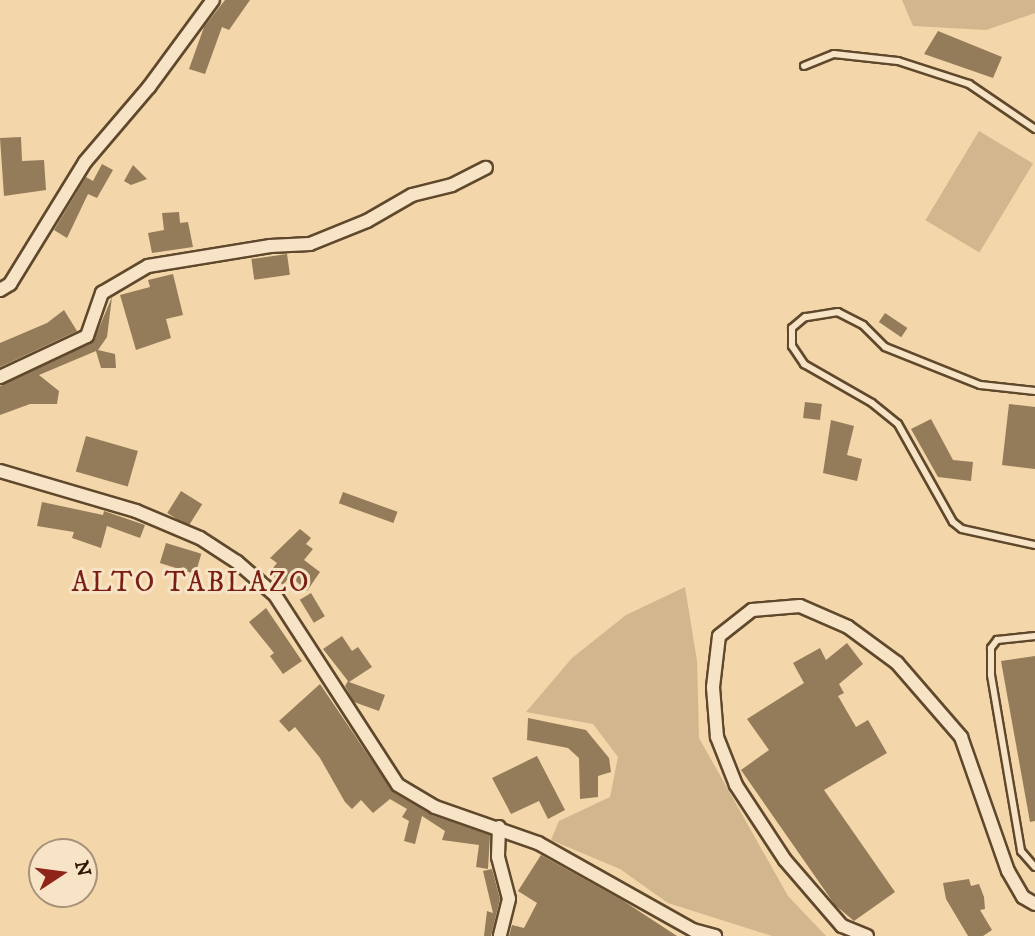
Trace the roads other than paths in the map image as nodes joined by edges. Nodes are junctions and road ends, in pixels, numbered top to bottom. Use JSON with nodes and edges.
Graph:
{"nodes":[{"id":1,"x":213,"y":0,"type":"edge"},
{"id":2,"x":804,"y":66,"type":"dead end"},
{"id":3,"x":1035,"y":129,"type":"edge"},
{"id":4,"x":486,"y":169,"type":"dead end"},
{"id":5,"x":0,"y":290,"type":"edge"},
{"id":6,"x":0,"y":377,"type":"edge"},
{"id":7,"x":1035,"y":391,"type":"edge"},
{"id":8,"x":0,"y":471,"type":"edge"},
{"id":9,"x":1035,"y":545,"type":"edge"},
{"id":10,"x":1035,"y":636,"type":"edge"},
{"id":11,"x":499,"y":827,"type":"junction"},
{"id":12,"x":1035,"y":867,"type":"edge"},
{"id":13,"x":1035,"y":904,"type":"edge"},
{"id":14,"x":500,"y":936,"type":"edge"},
{"id":15,"x":715,"y":936,"type":"edge"},
{"id":16,"x":867,"y":936,"type":"edge"}],
"edges":[{"from":1,"to":5,"type":"street"},
{"from":2,"to":3,"type":"lane"},
{"from":4,"to":6,"type":"street"},
{"from":7,"to":9,"type":"lane"},
{"from":8,"to":11,"type":"street"},
{"from":10,"to":12,"type":"lane"},
{"from":11,"to":14,"type":"street"},
{"from":11,"to":15,"type":"street"},
{"from":13,"to":16,"type":"street"}]}
